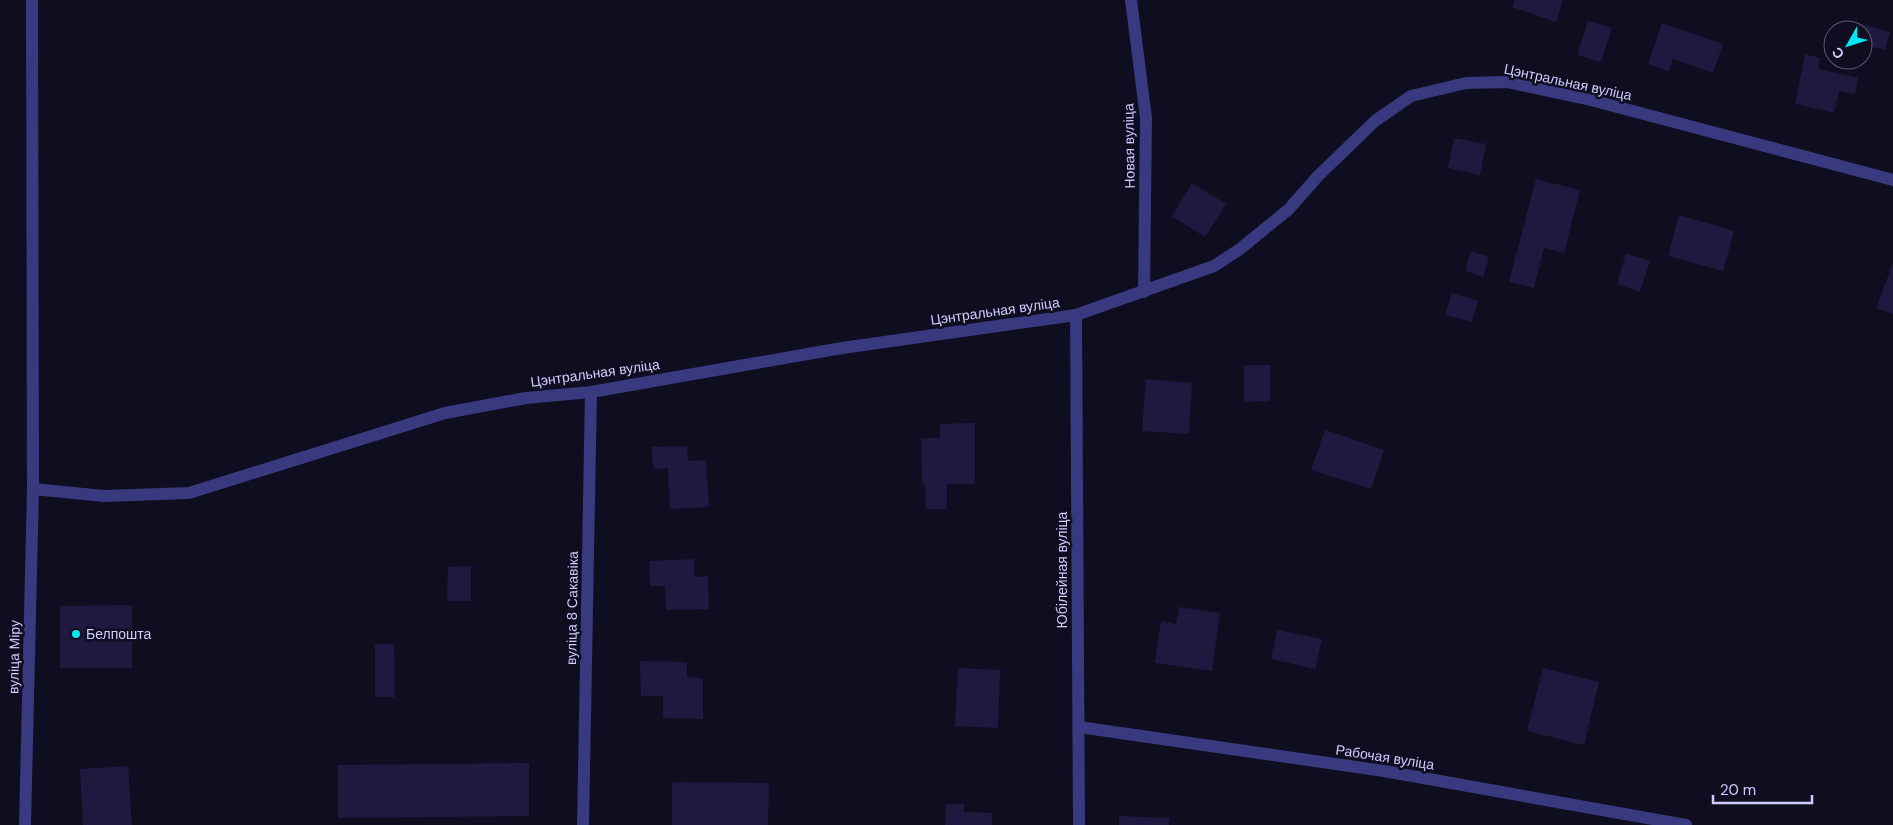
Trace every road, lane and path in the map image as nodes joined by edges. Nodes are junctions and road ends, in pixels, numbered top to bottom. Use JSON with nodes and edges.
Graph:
{"nodes":[{"id":1,"x":32,"y":0,"type":"edge"},
{"id":2,"x":1131,"y":0,"type":"edge"},
{"id":3,"x":1893,"y":180,"type":"edge"},
{"id":4,"x":1144,"y":292,"type":"junction"},
{"id":5,"x":1076,"y":315,"type":"junction"},
{"id":6,"x":591,"y":392,"type":"junction"},
{"id":7,"x":33,"y":489,"type":"junction"},
{"id":8,"x":1078,"y":727,"type":"junction"},
{"id":9,"x":25,"y":825,"type":"edge"},
{"id":10,"x":583,"y":825,"type":"edge"},
{"id":11,"x":1079,"y":825,"type":"edge"},
{"id":12,"x":1686,"y":825,"type":"edge"}],
"edges":[{"from":1,"to":7,"type":"street","name":"вуліца Міру"},
{"from":2,"to":4,"type":"street","name":"Новая вуліца"},
{"from":3,"to":4,"type":"street","name":"Цэнтральная вуліца"},
{"from":4,"to":5,"type":"street","name":"Цэнтральная вуліца"},
{"from":5,"to":6,"type":"street","name":"Цэнтральная вуліца"},
{"from":5,"to":8,"type":"street","name":"Юбілейная вуліца"},
{"from":6,"to":7,"type":"street","name":"Цэнтральная вуліца"},
{"from":6,"to":10,"type":"street","name":"вуліца 8 Сакавіка"},
{"from":7,"to":9,"type":"street","name":"вуліца Міру"},
{"from":8,"to":11,"type":"street","name":"Юбілейная вуліца"},
{"from":8,"to":12,"type":"street","name":"Рабочая вуліца"}]}
